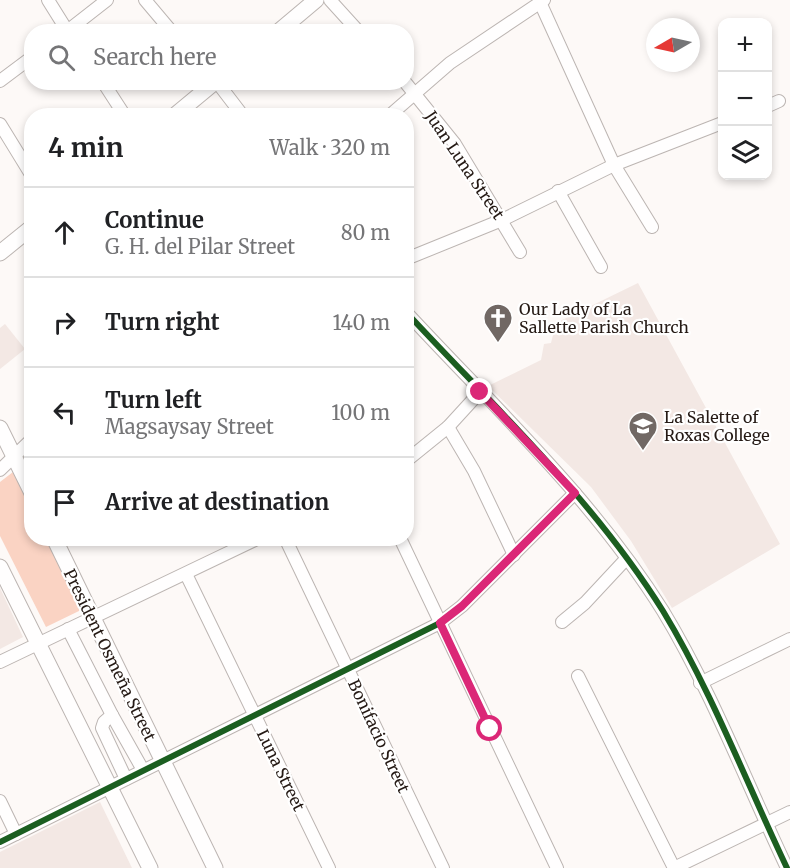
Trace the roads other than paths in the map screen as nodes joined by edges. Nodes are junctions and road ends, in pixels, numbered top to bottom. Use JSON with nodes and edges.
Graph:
{"nodes":[{"id":1,"x":48,"y":0,"type":"edge"},
{"id":2,"x":107,"y":0,"type":"edge"},
{"id":3,"x":145,"y":0,"type":"edge"},
{"id":4,"x":316,"y":0,"type":"edge"},
{"id":5,"x":330,"y":0,"type":"edge"},
{"id":6,"x":541,"y":0,"type":"edge"},
{"id":7,"x":63,"y":24,"type":"edge"},
{"id":8,"x":76,"y":24,"type":"edge"},
{"id":9,"x":165,"y":24,"type":"edge"},
{"id":10,"x":288,"y":24,"type":"edge"},
{"id":11,"x":351,"y":24,"type":"edge"},
{"id":12,"x":24,"y":63,"type":"edge"},
{"id":13,"x":0,"y":81,"type":"edge"},
{"id":14,"x":108,"y":90,"type":"edge"},
{"id":15,"x":206,"y":90,"type":"edge"},
{"id":16,"x":222,"y":90,"type":"edge"},
{"id":17,"x":414,"y":92,"type":"junction"},
{"id":18,"x":120,"y":108,"type":"edge"},
{"id":19,"x":184,"y":108,"type":"edge"},
{"id":20,"x":237,"y":108,"type":"edge"},
{"id":21,"x":397,"y":108,"type":"edge"},
{"id":22,"x":0,"y":124,"type":"edge"},
{"id":23,"x":718,"y":125,"type":"edge"},
{"id":24,"x":24,"y":163,"type":"edge"},
{"id":25,"x":614,"y":165,"type":"junction"},
{"id":26,"x":558,"y":191,"type":"junction"},
{"id":27,"x":502,"y":220,"type":"junction"},
{"id":28,"x":651,"y":227,"type":"dead end"},
{"id":29,"x":24,"y":234,"type":"edge"},
{"id":30,"x":520,"y":252,"type":"dead end"},
{"id":31,"x":0,"y":253,"type":"edge"},
{"id":32,"x":414,"y":257,"type":"edge"},
{"id":33,"x":601,"y":267,"type":"dead end"},
{"id":34,"x":414,"y":321,"type":"edge"},
{"id":35,"x":480,"y":392,"type":"junction"},
{"id":36,"x":448,"y":427,"type":"junction"},
{"id":37,"x":0,"y":428,"type":"edge"},
{"id":38,"x":24,"y":446,"type":"edge"},
{"id":39,"x":414,"y":455,"type":"edge"},
{"id":40,"x":13,"y":456,"type":"junction"},
{"id":41,"x":0,"y":470,"type":"edge"},
{"id":42,"x":24,"y":477,"type":"edge"},
{"id":43,"x":575,"y":493,"type":"junction"},
{"id":44,"x":58,"y":546,"type":"edge"},
{"id":45,"x":235,"y":546,"type":"edge"},
{"id":46,"x":289,"y":546,"type":"edge"},
{"id":47,"x":404,"y":546,"type":"edge"},
{"id":48,"x":514,"y":555,"type":"junction"},
{"id":49,"x":626,"y":559,"type":"junction"},
{"id":50,"x":0,"y":569,"type":"edge"},
{"id":51,"x":186,"y":574,"type":"junction"},
{"id":52,"x":92,"y":617,"type":"junction"},
{"id":53,"x":562,"y":622,"type":"dead end"},
{"id":54,"x":440,"y":623,"type":"junction"},
{"id":55,"x":68,"y":629,"type":"junction"},
{"id":56,"x":790,"y":639,"type":"edge"},
{"id":57,"x":39,"y":644,"type":"junction"},
{"id":58,"x":0,"y":662,"type":"edge"},
{"id":59,"x":348,"y":670,"type":"junction"},
{"id":60,"x":578,"y":676,"type":"dead end"},
{"id":61,"x":700,"y":683,"type":"junction"},
{"id":62,"x":112,"y":716,"type":"junction"},
{"id":63,"x":256,"y":716,"type":"junction"},
{"id":64,"x":162,"y":762,"type":"junction"},
{"id":65,"x":143,"y":770,"type":"junction"},
{"id":66,"x":126,"y":779,"type":"junction"},
{"id":67,"x":110,"y":787,"type":"junction"},
{"id":68,"x":0,"y":801,"type":"edge"},
{"id":69,"x":790,"y":812,"type":"edge"},
{"id":70,"x":766,"y":823,"type":"junction"},
{"id":71,"x":16,"y":834,"type":"junction"},
{"id":72,"x":0,"y":842,"type":"edge"},
{"id":73,"x":150,"y":868,"type":"edge"},
{"id":74,"x":215,"y":868,"type":"edge"},
{"id":75,"x":329,"y":868,"type":"edge"},
{"id":76,"x":443,"y":868,"type":"edge"},
{"id":77,"x":558,"y":868,"type":"edge"},
{"id":78,"x":674,"y":868,"type":"edge"},
{"id":79,"x":787,"y":868,"type":"edge"}],
"edges":[{"from":1,"to":7,"type":"street"},
{"from":2,"to":8,"type":"street"},
{"from":3,"to":9,"type":"street"},
{"from":4,"to":10,"type":"main road"},
{"from":5,"to":11,"type":"street"},
{"from":6,"to":17,"type":"street"},
{"from":6,"to":25,"type":"street"},
{"from":12,"to":13,"type":"street"},
{"from":14,"to":18,"type":"street"},
{"from":15,"to":19,"type":"main road"},
{"from":16,"to":20,"type":"street"},
{"from":17,"to":21,"type":"street"},
{"from":17,"to":27,"type":"street","name":"Juan Luna Street"},
{"from":22,"to":24,"type":"street"},
{"from":23,"to":25,"type":"street"},
{"from":25,"to":26,"type":"street"},
{"from":25,"to":28,"type":"street"},
{"from":26,"to":27,"type":"street"},
{"from":26,"to":33,"type":"street"},
{"from":27,"to":30,"type":"street","name":"Juan Luna Street"},
{"from":27,"to":32,"type":"street"},
{"from":29,"to":31,"type":"main road"},
{"from":34,"to":35,"type":"street"},
{"from":35,"to":36,"type":"street"},
{"from":35,"to":43,"type":"street"},
{"from":36,"to":39,"type":"street"},
{"from":36,"to":48,"type":"street"},
{"from":37,"to":40,"type":"main road"},
{"from":38,"to":40,"type":"street"},
{"from":40,"to":41,"type":"street"},
{"from":40,"to":42,"type":"main road"},
{"from":43,"to":48,"type":"street"},
{"from":43,"to":49,"type":"street"},
{"from":44,"to":52,"type":"main road","name":"President Osmeña Street"},
{"from":45,"to":51,"type":"street"},
{"from":46,"to":59,"type":"street","name":"Bonifacio Street"},
{"from":47,"to":54,"type":"street"},
{"from":48,"to":54,"type":"street"},
{"from":49,"to":53,"type":"street"},
{"from":49,"to":61,"type":"street"},
{"from":50,"to":57,"type":"main road"},
{"from":51,"to":52,"type":"street"},
{"from":51,"to":63,"type":"street","name":"Luna Street"},
{"from":52,"to":55,"type":"street"},
{"from":52,"to":64,"type":"main road","name":"President Osmeña Street"},
{"from":54,"to":59,"type":"street"},
{"from":54,"to":77,"type":"street"},
{"from":55,"to":57,"type":"street"},
{"from":55,"to":62,"type":"street"},
{"from":56,"to":61,"type":"street"},
{"from":57,"to":58,"type":"street"},
{"from":57,"to":67,"type":"main road"},
{"from":59,"to":63,"type":"street"},
{"from":59,"to":76,"type":"street","name":"Bonifacio Street"},
{"from":60,"to":78,"type":"street"},
{"from":61,"to":70,"type":"street"},
{"from":62,"to":65,"type":"street"},
{"from":62,"to":66,"type":"street"},
{"from":63,"to":64,"type":"street"},
{"from":63,"to":75,"type":"street","name":"Luna Street"},
{"from":64,"to":65,"type":"street"},
{"from":64,"to":74,"type":"main road","name":"President Osmeña Street"},
{"from":65,"to":66,"type":"street"},
{"from":66,"to":67,"type":"street"},
{"from":67,"to":71,"type":"street"},
{"from":67,"to":73,"type":"main road"},
{"from":68,"to":71,"type":"street"},
{"from":69,"to":70,"type":"street"},
{"from":70,"to":78,"type":"street"},
{"from":70,"to":79,"type":"street"},
{"from":71,"to":72,"type":"street"}]}
